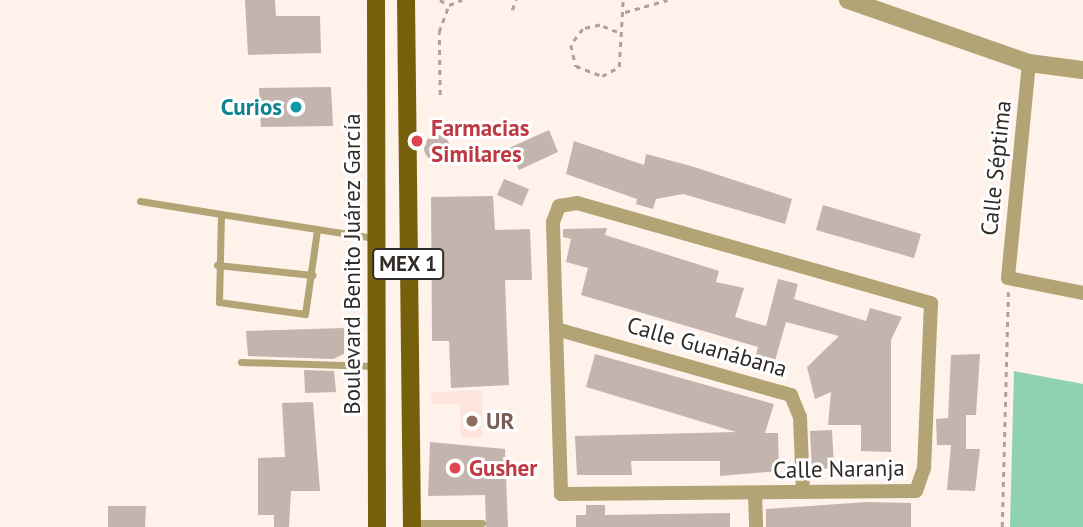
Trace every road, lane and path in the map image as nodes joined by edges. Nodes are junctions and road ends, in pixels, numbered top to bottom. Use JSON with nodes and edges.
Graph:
{"nodes":[{"id":1,"x":376,"y":0,"type":"edge"},
{"id":2,"x":406,"y":0,"type":"edge"},
{"id":3,"x":440,"y":0,"type":"edge"},
{"id":4,"x":462,"y":0,"type":"edge"},
{"id":5,"x":516,"y":0,"type":"edge"},
{"id":6,"x":623,"y":0,"type":"edge"},
{"id":7,"x":667,"y":0,"type":"edge"},
{"id":8,"x":857,"y":1,"type":"edge"},
{"id":9,"x":449,"y":5,"type":"junction"},
{"id":10,"x":512,"y":10,"type":"dead end"},
{"id":11,"x":625,"y":12,"type":"junction"},
{"id":12,"x":617,"y":32,"type":"junction"},
{"id":13,"x":1029,"y":63,"type":"junction"},
{"id":14,"x":1083,"y":70,"type":"edge"},
{"id":15,"x":440,"y":95,"type":"dead end"},
{"id":16,"x":140,"y":201,"type":"dead end"},
{"id":17,"x":221,"y":214,"type":"junction"},
{"id":18,"x":317,"y":230,"type":"junction"},
{"id":19,"x":376,"y":238,"type":"junction"},
{"id":20,"x":217,"y":265,"type":"junction"},
{"id":21,"x":313,"y":275,"type":"junction"},
{"id":22,"x":1008,"y":278,"type":"junction"},
{"id":23,"x":1083,"y":293,"type":"edge"},
{"id":24,"x":556,"y":329,"type":"junction"},
{"id":25,"x":241,"y":362,"type":"dead end"},
{"id":26,"x":376,"y":366,"type":"junction"},
{"id":27,"x":803,"y":491,"type":"junction"},
{"id":28,"x":755,"y":494,"type":"junction"},
{"id":29,"x":482,"y":523,"type":"dead end"},
{"id":30,"x":412,"y":525,"type":"edge"},
{"id":31,"x":377,"y":527,"type":"edge"},
{"id":32,"x":756,"y":527,"type":"edge"},
{"id":33,"x":1002,"y":527,"type":"edge"}],
"edges":[{"from":1,"to":19,"type":"main road","name":"Boulevard Benito Juárez García","number":"MEX 1"},
{"from":2,"to":30,"type":"main road","number":"MEX 1"},
{"from":3,"to":9,"type":"path"},
{"from":4,"to":9,"type":"path"},
{"from":5,"to":10,"type":"path"},
{"from":6,"to":11,"type":"path"},
{"from":7,"to":11,"type":"path"},
{"from":8,"to":13,"type":"street"},
{"from":9,"to":15,"type":"path"},
{"from":11,"to":12,"type":"path"},
{"from":12,"to":12,"type":"path"},
{"from":13,"to":14,"type":"street"},
{"from":13,"to":22,"type":"street","name":"Calle Séptima"},
{"from":16,"to":17,"type":"lane"},
{"from":17,"to":18,"type":"lane"},
{"from":17,"to":20,"type":"lane"},
{"from":18,"to":19,"type":"lane"},
{"from":18,"to":21,"type":"lane"},
{"from":19,"to":26,"type":"main road","name":"Boulevard Benito Juárez García","number":"MEX 1"},
{"from":20,"to":21,"type":"lane"},
{"from":20,"to":21,"type":"lane"},
{"from":22,"to":23,"type":"street"},
{"from":22,"to":33,"type":"path"},
{"from":24,"to":27,"type":"street","name":"Calle Guanábana"},
{"from":24,"to":27,"type":"street","name":"Calle Naranja"},
{"from":24,"to":28,"type":"street","name":"Calle Naranja"},
{"from":25,"to":26,"type":"lane"},
{"from":26,"to":31,"type":"main road","name":"Boulevard Benito Juárez García","number":"MEX 1"},
{"from":27,"to":28,"type":"street","name":"Calle Naranja"},
{"from":28,"to":32,"type":"street"},
{"from":29,"to":30,"type":"lane"}]}
